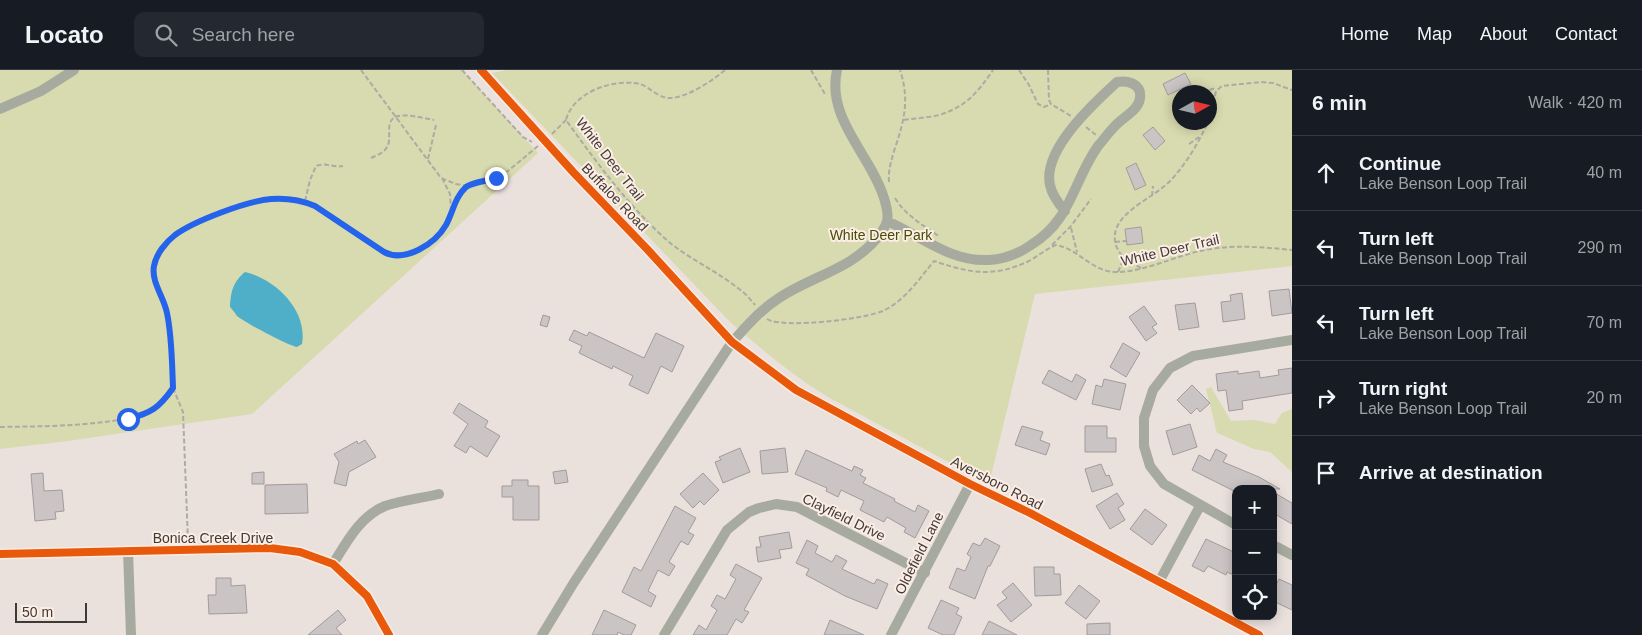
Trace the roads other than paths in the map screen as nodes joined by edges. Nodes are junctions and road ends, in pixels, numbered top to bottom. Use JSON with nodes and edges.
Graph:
{"nodes":[{"id":1,"x":74,"y":70,"type":"edge"},
{"id":2,"x":481,"y":70,"type":"edge"},
{"id":3,"x":837,"y":70,"type":"edge"},
{"id":4,"x":0,"y":109,"type":"edge"},
{"id":5,"x":1065,"y":211,"type":"junction"},
{"id":6,"x":887,"y":221,"type":"junction"},
{"id":7,"x":1292,"y":340,"type":"edge"},
{"id":8,"x":732,"y":342,"type":"junction"},
{"id":9,"x":970,"y":484,"type":"junction"},
{"id":10,"x":439,"y":494,"type":"dead end"},
{"id":11,"x":1200,"y":506,"type":"junction"},
{"id":12,"x":1232,"y":523,"type":"edge"},
{"id":13,"x":1277,"y":547,"type":"edge"},
{"id":14,"x":128,"y":551,"type":"junction"},
{"id":15,"x":0,"y":554,"type":"edge"},
{"id":16,"x":1292,"y":555,"type":"edge"},
{"id":17,"x":334,"y":564,"type":"junction"},
{"id":18,"x":924,"y":573,"type":"junction"},
{"id":19,"x":1159,"y":582,"type":"junction"},
{"id":20,"x":131,"y":635,"type":"edge"},
{"id":21,"x":389,"y":635,"type":"edge"},
{"id":22,"x":542,"y":635,"type":"edge"},
{"id":23,"x":664,"y":635,"type":"edge"},
{"id":24,"x":891,"y":635,"type":"edge"},
{"id":25,"x":1258,"y":635,"type":"edge"}],
"edges":[{"from":1,"to":4,"type":"street"},
{"from":2,"to":8,"type":"street","name":"Buffaloe Road"},
{"from":3,"to":6,"type":"street"},
{"from":5,"to":5,"type":"street"},
{"from":5,"to":6,"type":"street"},
{"from":6,"to":8,"type":"street"},
{"from":7,"to":11,"type":"street"},
{"from":8,"to":9,"type":"street","name":"Aversboro Road"},
{"from":8,"to":22,"type":"street"},
{"from":9,"to":18,"type":"street","name":"Oldefield Lane"},
{"from":9,"to":19,"type":"street","name":"Aversboro Road"},
{"from":10,"to":17,"type":"street"},
{"from":11,"to":12,"type":"street"},
{"from":11,"to":19,"type":"street"},
{"from":13,"to":16,"type":"street"},
{"from":14,"to":15,"type":"street","name":"Bonica Creek Drive"},
{"from":14,"to":17,"type":"street","name":"Bonica Creek Drive"},
{"from":14,"to":20,"type":"street"},
{"from":17,"to":21,"type":"street","name":"Bonica Creek Drive"},
{"from":18,"to":23,"type":"street","name":"Clayfield Drive"},
{"from":18,"to":24,"type":"street","name":"Oldefield Lane"},
{"from":19,"to":25,"type":"street","name":"Aversboro Road"}]}
